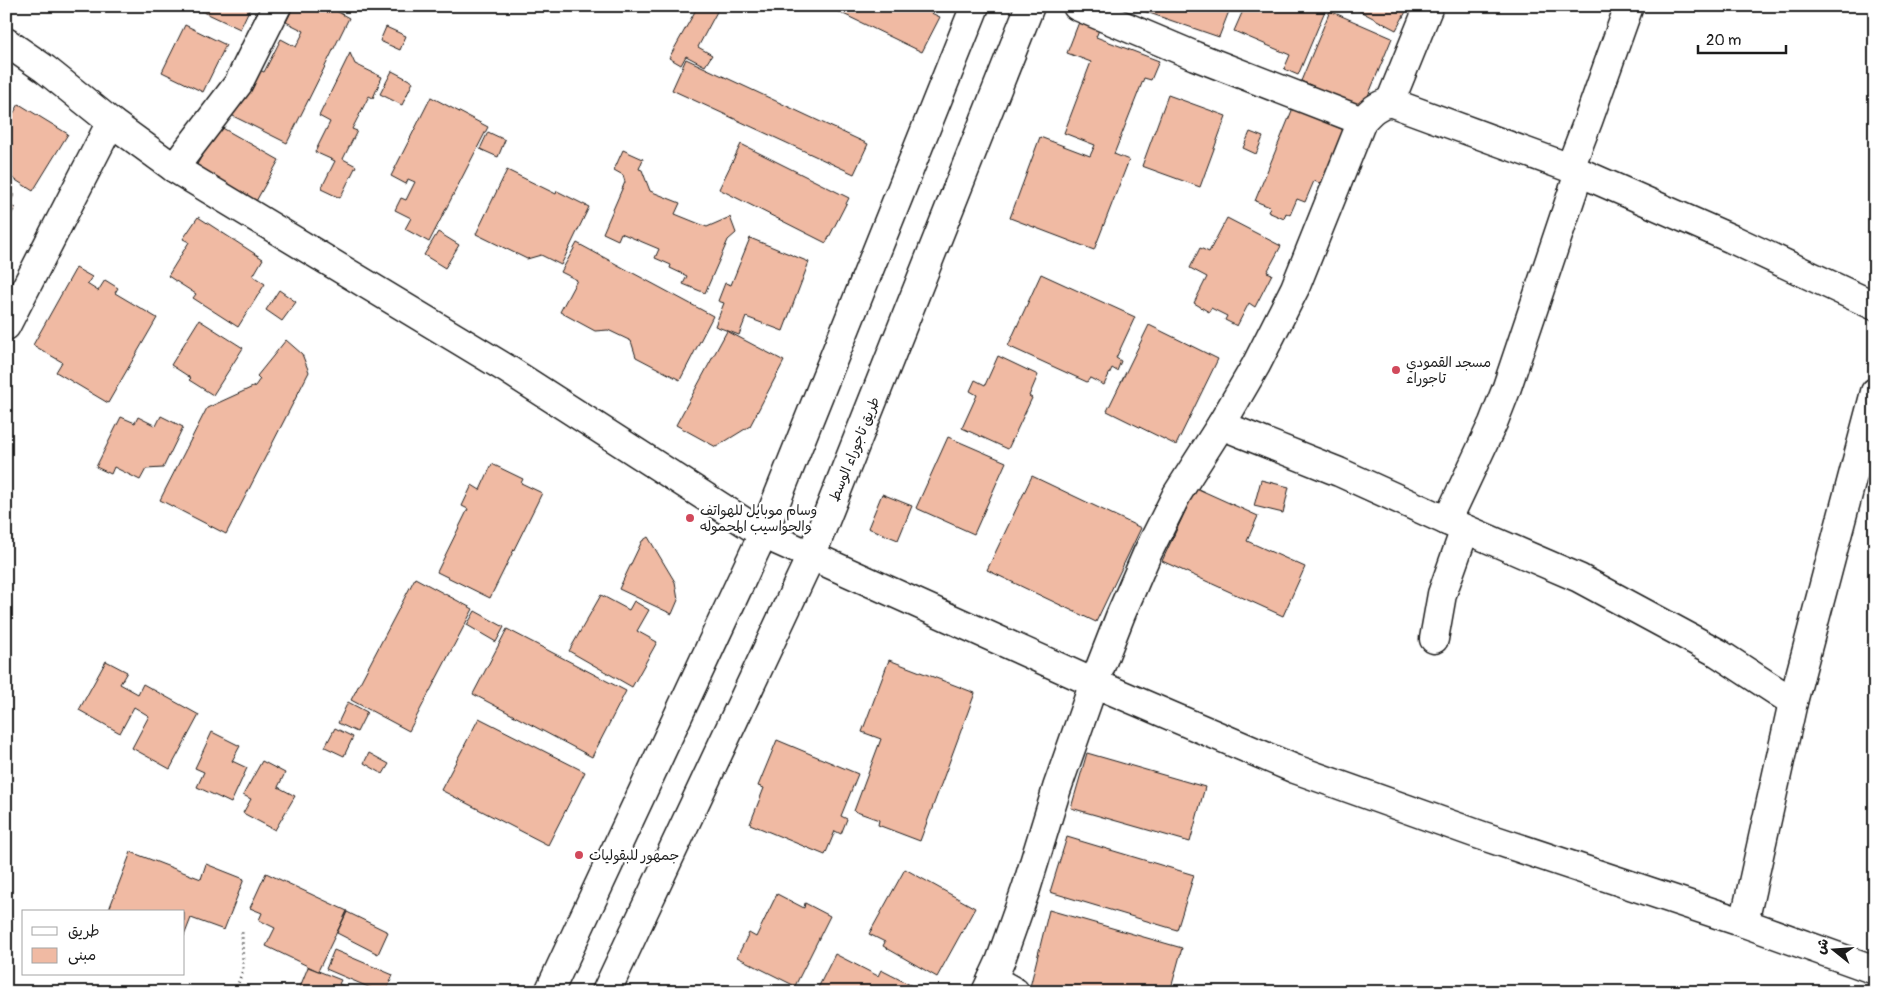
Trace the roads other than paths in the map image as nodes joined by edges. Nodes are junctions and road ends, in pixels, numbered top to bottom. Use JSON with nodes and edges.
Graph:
{"nodes":[{"id":1,"x":276,"y":6,"type":"edge"},
{"id":2,"x":975,"y":6,"type":"edge"},
{"id":3,"x":1030,"y":6,"type":"edge"},
{"id":4,"x":1077,"y":6,"type":"edge"},
{"id":5,"x":1429,"y":6,"type":"edge"},
{"id":6,"x":1629,"y":6,"type":"edge"},
{"id":7,"x":6,"y":42,"type":"edge"},
{"id":8,"x":1390,"y":102,"type":"junction"},
{"id":9,"x":1362,"y":121,"type":"junction"},
{"id":10,"x":111,"y":122,"type":"junction"},
{"id":11,"x":174,"y":168,"type":"junction"},
{"id":12,"x":1574,"y":170,"type":"junction"},
{"id":13,"x":1875,"y":306,"type":"edge"},
{"id":14,"x":6,"y":326,"type":"edge"},
{"id":15,"x":1875,"y":393,"type":"edge"},
{"id":16,"x":1221,"y":424,"type":"junction"},
{"id":17,"x":1456,"y":525,"type":"junction"},
{"id":18,"x":762,"y":534,"type":"junction"},
{"id":19,"x":811,"y":556,"type":"junction"},
{"id":20,"x":1434,"y":639,"type":"dead end"},
{"id":21,"x":1094,"y":683,"type":"junction"},
{"id":22,"x":1793,"y":702,"type":"junction"},
{"id":23,"x":1744,"y":923,"type":"junction"},
{"id":24,"x":1875,"y":970,"type":"edge"},
{"id":25,"x":997,"y":988,"type":"edge"},
{"id":26,"x":549,"y":992,"type":"edge"},
{"id":27,"x":606,"y":992,"type":"edge"}],
"edges":[{"from":1,"to":11,"type":"street"},
{"from":2,"to":18,"type":"street"},
{"from":3,"to":19,"type":"street","name":"طريق تاجوراء الوسط"},
{"from":4,"to":9,"type":"street"},
{"from":5,"to":8,"type":"street"},
{"from":6,"to":12,"type":"street"},
{"from":7,"to":10,"type":"street"},
{"from":8,"to":9,"type":"street"},
{"from":8,"to":12,"type":"street"},
{"from":9,"to":16,"type":"street"},
{"from":10,"to":11,"type":"street"},
{"from":10,"to":14,"type":"street"},
{"from":11,"to":18,"type":"street"},
{"from":12,"to":13,"type":"street"},
{"from":12,"to":17,"type":"street"},
{"from":15,"to":22,"type":"street"},
{"from":16,"to":17,"type":"street"},
{"from":16,"to":21,"type":"street"},
{"from":17,"to":20,"type":"street"},
{"from":17,"to":22,"type":"street"},
{"from":18,"to":19,"type":"street"},
{"from":18,"to":26,"type":"street"},
{"from":19,"to":21,"type":"street"},
{"from":19,"to":27,"type":"street","name":"طريق تاجوراء الوسط"},
{"from":21,"to":23,"type":"street"},
{"from":21,"to":25,"type":"street"},
{"from":22,"to":23,"type":"street"},
{"from":23,"to":24,"type":"street"}]}
